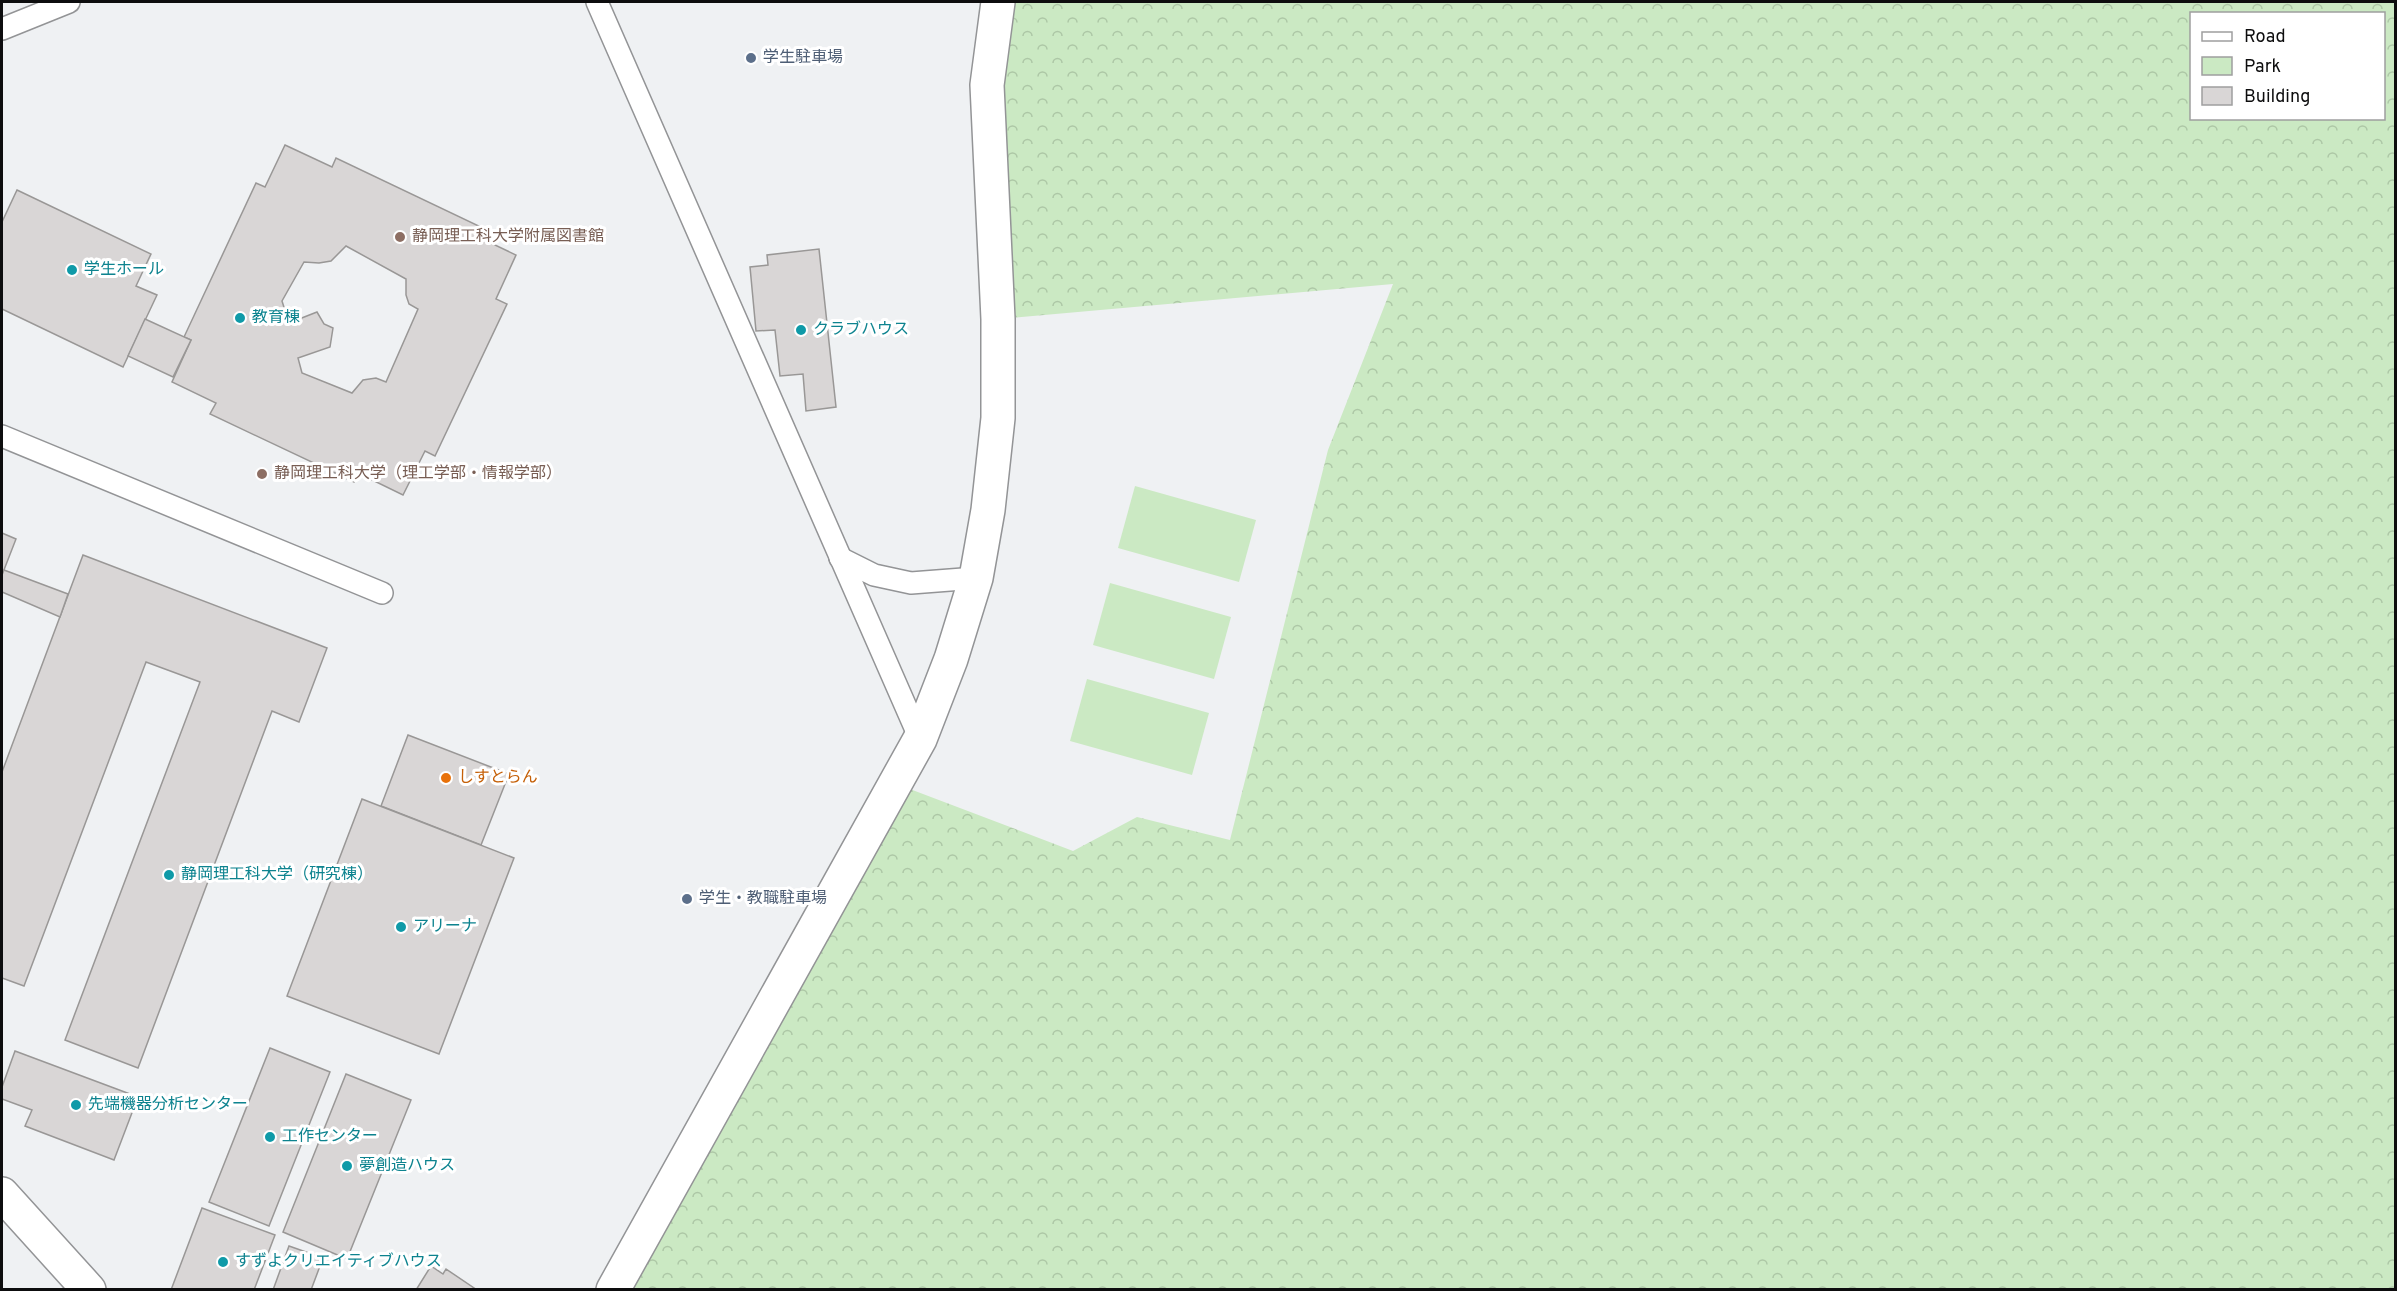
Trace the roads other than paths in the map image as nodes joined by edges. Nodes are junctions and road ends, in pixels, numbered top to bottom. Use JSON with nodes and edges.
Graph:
{"nodes":[{"id":1,"x":69,"y":2,"type":"edge"},
{"id":2,"x":597,"y":2,"type":"edge"},
{"id":3,"x":998,"y":2,"type":"edge"},
{"id":4,"x":2,"y":29,"type":"edge"},
{"id":5,"x":2,"y":436,"type":"edge"},
{"id":6,"x":840,"y":558,"type":"junction"},
{"id":7,"x":976,"y":578,"type":"junction"},
{"id":8,"x":382,"y":593,"type":"dead end"},
{"id":9,"x":920,"y":739,"type":"junction"},
{"id":10,"x":2,"y":1194,"type":"edge"},
{"id":11,"x":89,"y":1290,"type":"edge"},
{"id":12,"x":613,"y":1290,"type":"edge"}],
"edges":[{"from":1,"to":4,"type":"lane"},
{"from":2,"to":6,"type":"lane"},
{"from":3,"to":7,"type":"street"},
{"from":5,"to":8,"type":"lane"},
{"from":6,"to":7,"type":"lane"},
{"from":6,"to":9,"type":"lane"},
{"from":7,"to":9,"type":"street"},
{"from":9,"to":12,"type":"street"},
{"from":10,"to":11,"type":"street"}]}
